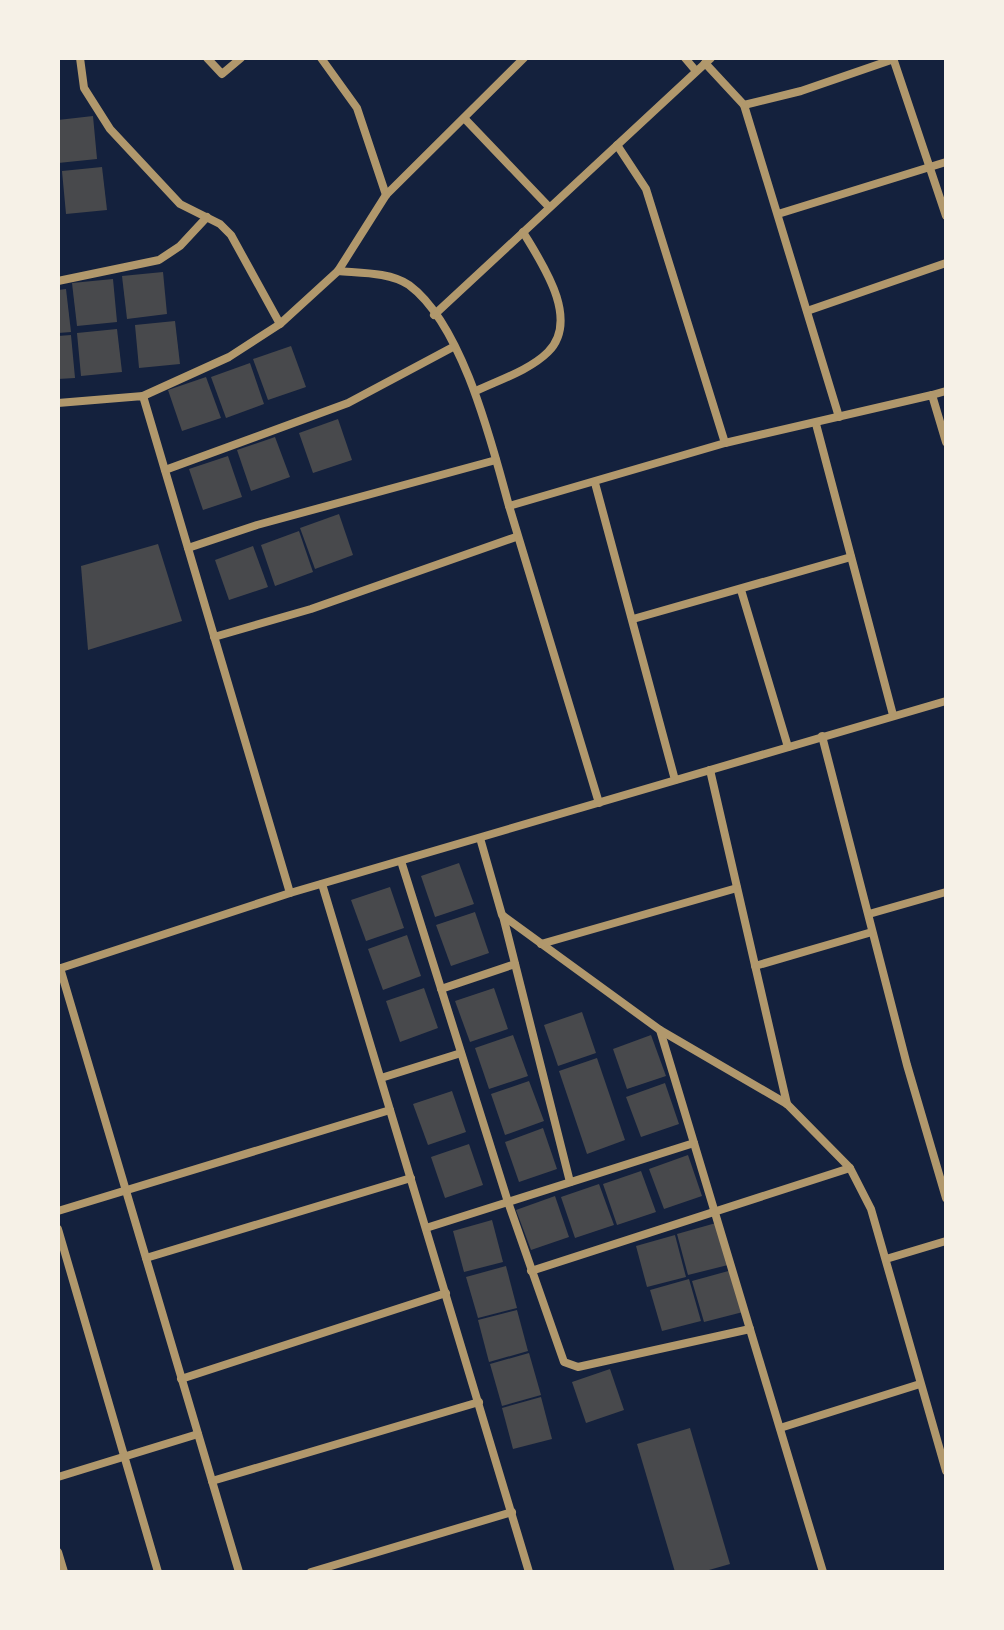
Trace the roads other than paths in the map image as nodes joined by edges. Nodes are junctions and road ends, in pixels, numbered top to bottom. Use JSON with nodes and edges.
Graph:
{"nodes":[{"id":1,"x":80,"y":58,"type":"edge"},
{"id":2,"x":207,"y":58,"type":"edge"},
{"id":3,"x":241,"y":58,"type":"edge"},
{"id":4,"x":321,"y":58,"type":"edge"},
{"id":5,"x":524,"y":58,"type":"edge"},
{"id":6,"x":685,"y":58,"type":"edge"},
{"id":7,"x":893,"y":58,"type":"edge"},
{"id":8,"x":708,"y":60,"type":"edge"},
{"id":9,"x":696,"y":71,"type":"junction"},
{"id":10,"x":744,"y":105,"type":"junction"},
{"id":11,"x":465,"y":119,"type":"junction"},
{"id":12,"x":617,"y":145,"type":"junction"},
{"id":13,"x":946,"y":162,"type":"edge"},
{"id":14,"x":931,"y":166,"type":"junction"},
{"id":15,"x":386,"y":195,"type":"junction"},
{"id":16,"x":549,"y":207,"type":"junction"},
{"id":17,"x":778,"y":214,"type":"junction"},
{"id":18,"x":946,"y":216,"type":"edge"},
{"id":19,"x":207,"y":217,"type":"junction"},
{"id":20,"x":523,"y":232,"type":"junction"},
{"id":21,"x":946,"y":263,"type":"edge"},
{"id":22,"x":338,"y":271,"type":"junction"},
{"id":23,"x":58,"y":281,"type":"edge"},
{"id":24,"x":807,"y":311,"type":"junction"},
{"id":25,"x":434,"y":315,"type":"junction"},
{"id":26,"x":280,"y":324,"type":"junction"},
{"id":27,"x":453,"y":347,"type":"junction"},
{"id":28,"x":476,"y":391,"type":"junction"},
{"id":29,"x":946,"y":391,"type":"edge"},
{"id":30,"x":932,"y":395,"type":"junction"},
{"id":31,"x":143,"y":396,"type":"junction"},
{"id":32,"x":58,"y":403,"type":"edge"},
{"id":33,"x":839,"y":417,"type":"junction"},
{"id":34,"x":816,"y":424,"type":"junction"},
{"id":35,"x":946,"y":442,"type":"edge"},
{"id":36,"x":725,"y":443,"type":"junction"},
{"id":37,"x":496,"y":460,"type":"junction"},
{"id":38,"x":165,"y":470,"type":"junction"},
{"id":39,"x":595,"y":483,"type":"junction"},
{"id":40,"x":509,"y":506,"type":"junction"},
{"id":41,"x":516,"y":537,"type":"junction"},
{"id":42,"x":188,"y":548,"type":"junction"},
{"id":43,"x":851,"y":557,"type":"junction"},
{"id":44,"x":741,"y":590,"type":"junction"},
{"id":45,"x":633,"y":619,"type":"junction"},
{"id":46,"x":214,"y":637,"type":"junction"},
{"id":47,"x":946,"y":701,"type":"edge"},
{"id":48,"x":893,"y":715,"type":"junction"},
{"id":49,"x":822,"y":736,"type":"junction"},
{"id":50,"x":788,"y":747,"type":"junction"},
{"id":51,"x":710,"y":770,"type":"junction"},
{"id":52,"x":675,"y":780,"type":"junction"},
{"id":53,"x":599,"y":803,"type":"junction"},
{"id":54,"x":480,"y":838,"type":"junction"},
{"id":55,"x":401,"y":861,"type":"junction"},
{"id":56,"x":322,"y":884,"type":"junction"},
{"id":57,"x":737,"y":888,"type":"junction"},
{"id":58,"x":946,"y":892,"type":"edge"},
{"id":59,"x":290,"y":893,"type":"junction"},
{"id":60,"x":869,"y":914,"type":"junction"},
{"id":61,"x":502,"y":915,"type":"junction"},
{"id":62,"x":872,"y":932,"type":"junction"},
{"id":63,"x":541,"y":944,"type":"junction"},
{"id":64,"x":515,"y":964,"type":"junction"},
{"id":65,"x":755,"y":966,"type":"junction"},
{"id":66,"x":59,"y":969,"type":"edge"},
{"id":67,"x":441,"y":989,"type":"junction"},
{"id":68,"x":660,"y":1030,"type":"junction"},
{"id":69,"x":461,"y":1053,"type":"junction"},
{"id":70,"x":381,"y":1078,"type":"junction"},
{"id":71,"x":787,"y":1104,"type":"junction"},
{"id":72,"x":390,"y":1110,"type":"junction"},
{"id":73,"x":694,"y":1143,"type":"junction"},
{"id":74,"x":850,"y":1168,"type":"junction"},
{"id":75,"x":411,"y":1178,"type":"junction"},
{"id":76,"x":570,"y":1182,"type":"junction"},
{"id":77,"x":126,"y":1191,"type":"junction"},
{"id":78,"x":946,"y":1198,"type":"edge"},
{"id":79,"x":508,"y":1202,"type":"junction"},
{"id":80,"x":58,"y":1211,"type":"edge"},
{"id":81,"x":716,"y":1213,"type":"junction"},
{"id":82,"x":426,"y":1228,"type":"junction"},
{"id":83,"x":58,"y":1229,"type":"edge"},
{"id":84,"x":946,"y":1241,"type":"edge"},
{"id":85,"x":146,"y":1258,"type":"junction"},
{"id":86,"x":886,"y":1259,"type":"junction"},
{"id":87,"x":531,"y":1271,"type":"junction"},
{"id":88,"x":446,"y":1293,"type":"junction"},
{"id":89,"x":750,"y":1329,"type":"junction"},
{"id":90,"x":181,"y":1379,"type":"junction"},
{"id":91,"x":920,"y":1384,"type":"junction"},
{"id":92,"x":479,"y":1402,"type":"junction"},
{"id":93,"x":780,"y":1428,"type":"junction"},
{"id":94,"x":198,"y":1434,"type":"junction"},
{"id":95,"x":124,"y":1456,"type":"junction"},
{"id":96,"x":946,"y":1471,"type":"edge"},
{"id":97,"x":58,"y":1477,"type":"edge"},
{"id":98,"x":212,"y":1481,"type":"junction"},
{"id":99,"x":512,"y":1512,"type":"junction"},
{"id":100,"x":58,"y":1552,"type":"edge"},
{"id":101,"x":64,"y":1572,"type":"edge"},
{"id":102,"x":158,"y":1572,"type":"edge"},
{"id":103,"x":239,"y":1572,"type":"edge"},
{"id":104,"x":311,"y":1572,"type":"edge"},
{"id":105,"x":529,"y":1572,"type":"edge"},
{"id":106,"x":823,"y":1572,"type":"edge"}],
"edges":[{"from":1,"to":19,"type":"street"},
{"from":2,"to":3,"type":"street"},
{"from":4,"to":15,"type":"street"},
{"from":5,"to":11,"type":"street"},
{"from":6,"to":9,"type":"street"},
{"from":7,"to":10,"type":"street"},
{"from":7,"to":14,"type":"street"},
{"from":8,"to":9,"type":"street"},
{"from":8,"to":10,"type":"street"},
{"from":9,"to":12,"type":"street"},
{"from":10,"to":17,"type":"street"},
{"from":11,"to":15,"type":"street"},
{"from":11,"to":16,"type":"street"},
{"from":12,"to":16,"type":"street"},
{"from":12,"to":36,"type":"street"},
{"from":13,"to":14,"type":"street"},
{"from":14,"to":17,"type":"street"},
{"from":14,"to":18,"type":"street"},
{"from":15,"to":22,"type":"street"},
{"from":16,"to":20,"type":"street"},
{"from":17,"to":24,"type":"street"},
{"from":19,"to":23,"type":"street"},
{"from":19,"to":26,"type":"street"},
{"from":20,"to":25,"type":"street"},
{"from":20,"to":28,"type":"street"},
{"from":21,"to":24,"type":"street"},
{"from":22,"to":25,"type":"street"},
{"from":22,"to":26,"type":"street"},
{"from":24,"to":33,"type":"street"},
{"from":25,"to":27,"type":"street"},
{"from":26,"to":31,"type":"street"},
{"from":27,"to":28,"type":"street"},
{"from":27,"to":38,"type":"street"},
{"from":28,"to":37,"type":"street"},
{"from":29,"to":30,"type":"street"},
{"from":30,"to":33,"type":"street"},
{"from":30,"to":35,"type":"street"},
{"from":31,"to":32,"type":"street"},
{"from":31,"to":38,"type":"street"},
{"from":33,"to":34,"type":"street"},
{"from":34,"to":36,"type":"street"},
{"from":34,"to":43,"type":"street"},
{"from":36,"to":39,"type":"street"},
{"from":37,"to":40,"type":"street"},
{"from":37,"to":42,"type":"street"},
{"from":38,"to":42,"type":"street"},
{"from":39,"to":40,"type":"street"},
{"from":39,"to":45,"type":"street"},
{"from":40,"to":41,"type":"street"},
{"from":41,"to":46,"type":"street"},
{"from":41,"to":53,"type":"street"},
{"from":42,"to":46,"type":"street"},
{"from":43,"to":44,"type":"street"},
{"from":43,"to":48,"type":"street"},
{"from":44,"to":45,"type":"street"},
{"from":44,"to":50,"type":"street"},
{"from":45,"to":52,"type":"street"},
{"from":46,"to":59,"type":"street"},
{"from":47,"to":48,"type":"street"},
{"from":48,"to":49,"type":"street"},
{"from":49,"to":50,"type":"street"},
{"from":49,"to":60,"type":"street"},
{"from":50,"to":51,"type":"street"},
{"from":51,"to":52,"type":"street"},
{"from":51,"to":57,"type":"street"},
{"from":52,"to":53,"type":"street"},
{"from":53,"to":54,"type":"street"},
{"from":54,"to":55,"type":"street"},
{"from":54,"to":61,"type":"street"},
{"from":55,"to":56,"type":"street"},
{"from":55,"to":67,"type":"street"},
{"from":56,"to":59,"type":"street"},
{"from":56,"to":70,"type":"street"},
{"from":57,"to":63,"type":"street"},
{"from":57,"to":65,"type":"street"},
{"from":58,"to":60,"type":"street"},
{"from":59,"to":66,"type":"street"},
{"from":60,"to":62,"type":"street"},
{"from":61,"to":63,"type":"street"},
{"from":61,"to":64,"type":"street"},
{"from":62,"to":65,"type":"street"},
{"from":62,"to":78,"type":"street"},
{"from":63,"to":68,"type":"street"},
{"from":64,"to":67,"type":"street"},
{"from":64,"to":76,"type":"street"},
{"from":65,"to":71,"type":"street"},
{"from":66,"to":77,"type":"street"},
{"from":67,"to":69,"type":"street"},
{"from":68,"to":71,"type":"street"},
{"from":68,"to":73,"type":"street"},
{"from":69,"to":70,"type":"street"},
{"from":69,"to":79,"type":"street"},
{"from":70,"to":72,"type":"street"},
{"from":71,"to":74,"type":"street"},
{"from":72,"to":75,"type":"street"},
{"from":72,"to":77,"type":"street"},
{"from":73,"to":76,"type":"street"},
{"from":73,"to":81,"type":"street"},
{"from":74,"to":81,"type":"street"},
{"from":74,"to":86,"type":"street"},
{"from":75,"to":82,"type":"street"},
{"from":75,"to":85,"type":"street"},
{"from":76,"to":79,"type":"street"},
{"from":77,"to":80,"type":"street"},
{"from":77,"to":85,"type":"street"},
{"from":79,"to":82,"type":"street"},
{"from":79,"to":87,"type":"street"},
{"from":81,"to":87,"type":"street"},
{"from":81,"to":89,"type":"street"},
{"from":82,"to":88,"type":"street"},
{"from":83,"to":95,"type":"street"},
{"from":84,"to":86,"type":"street"},
{"from":85,"to":90,"type":"street"},
{"from":86,"to":91,"type":"street"},
{"from":87,"to":89,"type":"street"},
{"from":88,"to":90,"type":"street"},
{"from":88,"to":92,"type":"street"},
{"from":89,"to":93,"type":"street"},
{"from":90,"to":94,"type":"street"},
{"from":91,"to":93,"type":"street"},
{"from":91,"to":96,"type":"street"},
{"from":92,"to":98,"type":"street"},
{"from":92,"to":99,"type":"street"},
{"from":93,"to":106,"type":"street"},
{"from":94,"to":95,"type":"street"},
{"from":94,"to":98,"type":"street"},
{"from":95,"to":97,"type":"street"},
{"from":95,"to":102,"type":"street"},
{"from":98,"to":103,"type":"street"},
{"from":99,"to":104,"type":"street"},
{"from":99,"to":105,"type":"street"},
{"from":100,"to":101,"type":"street"}]}
